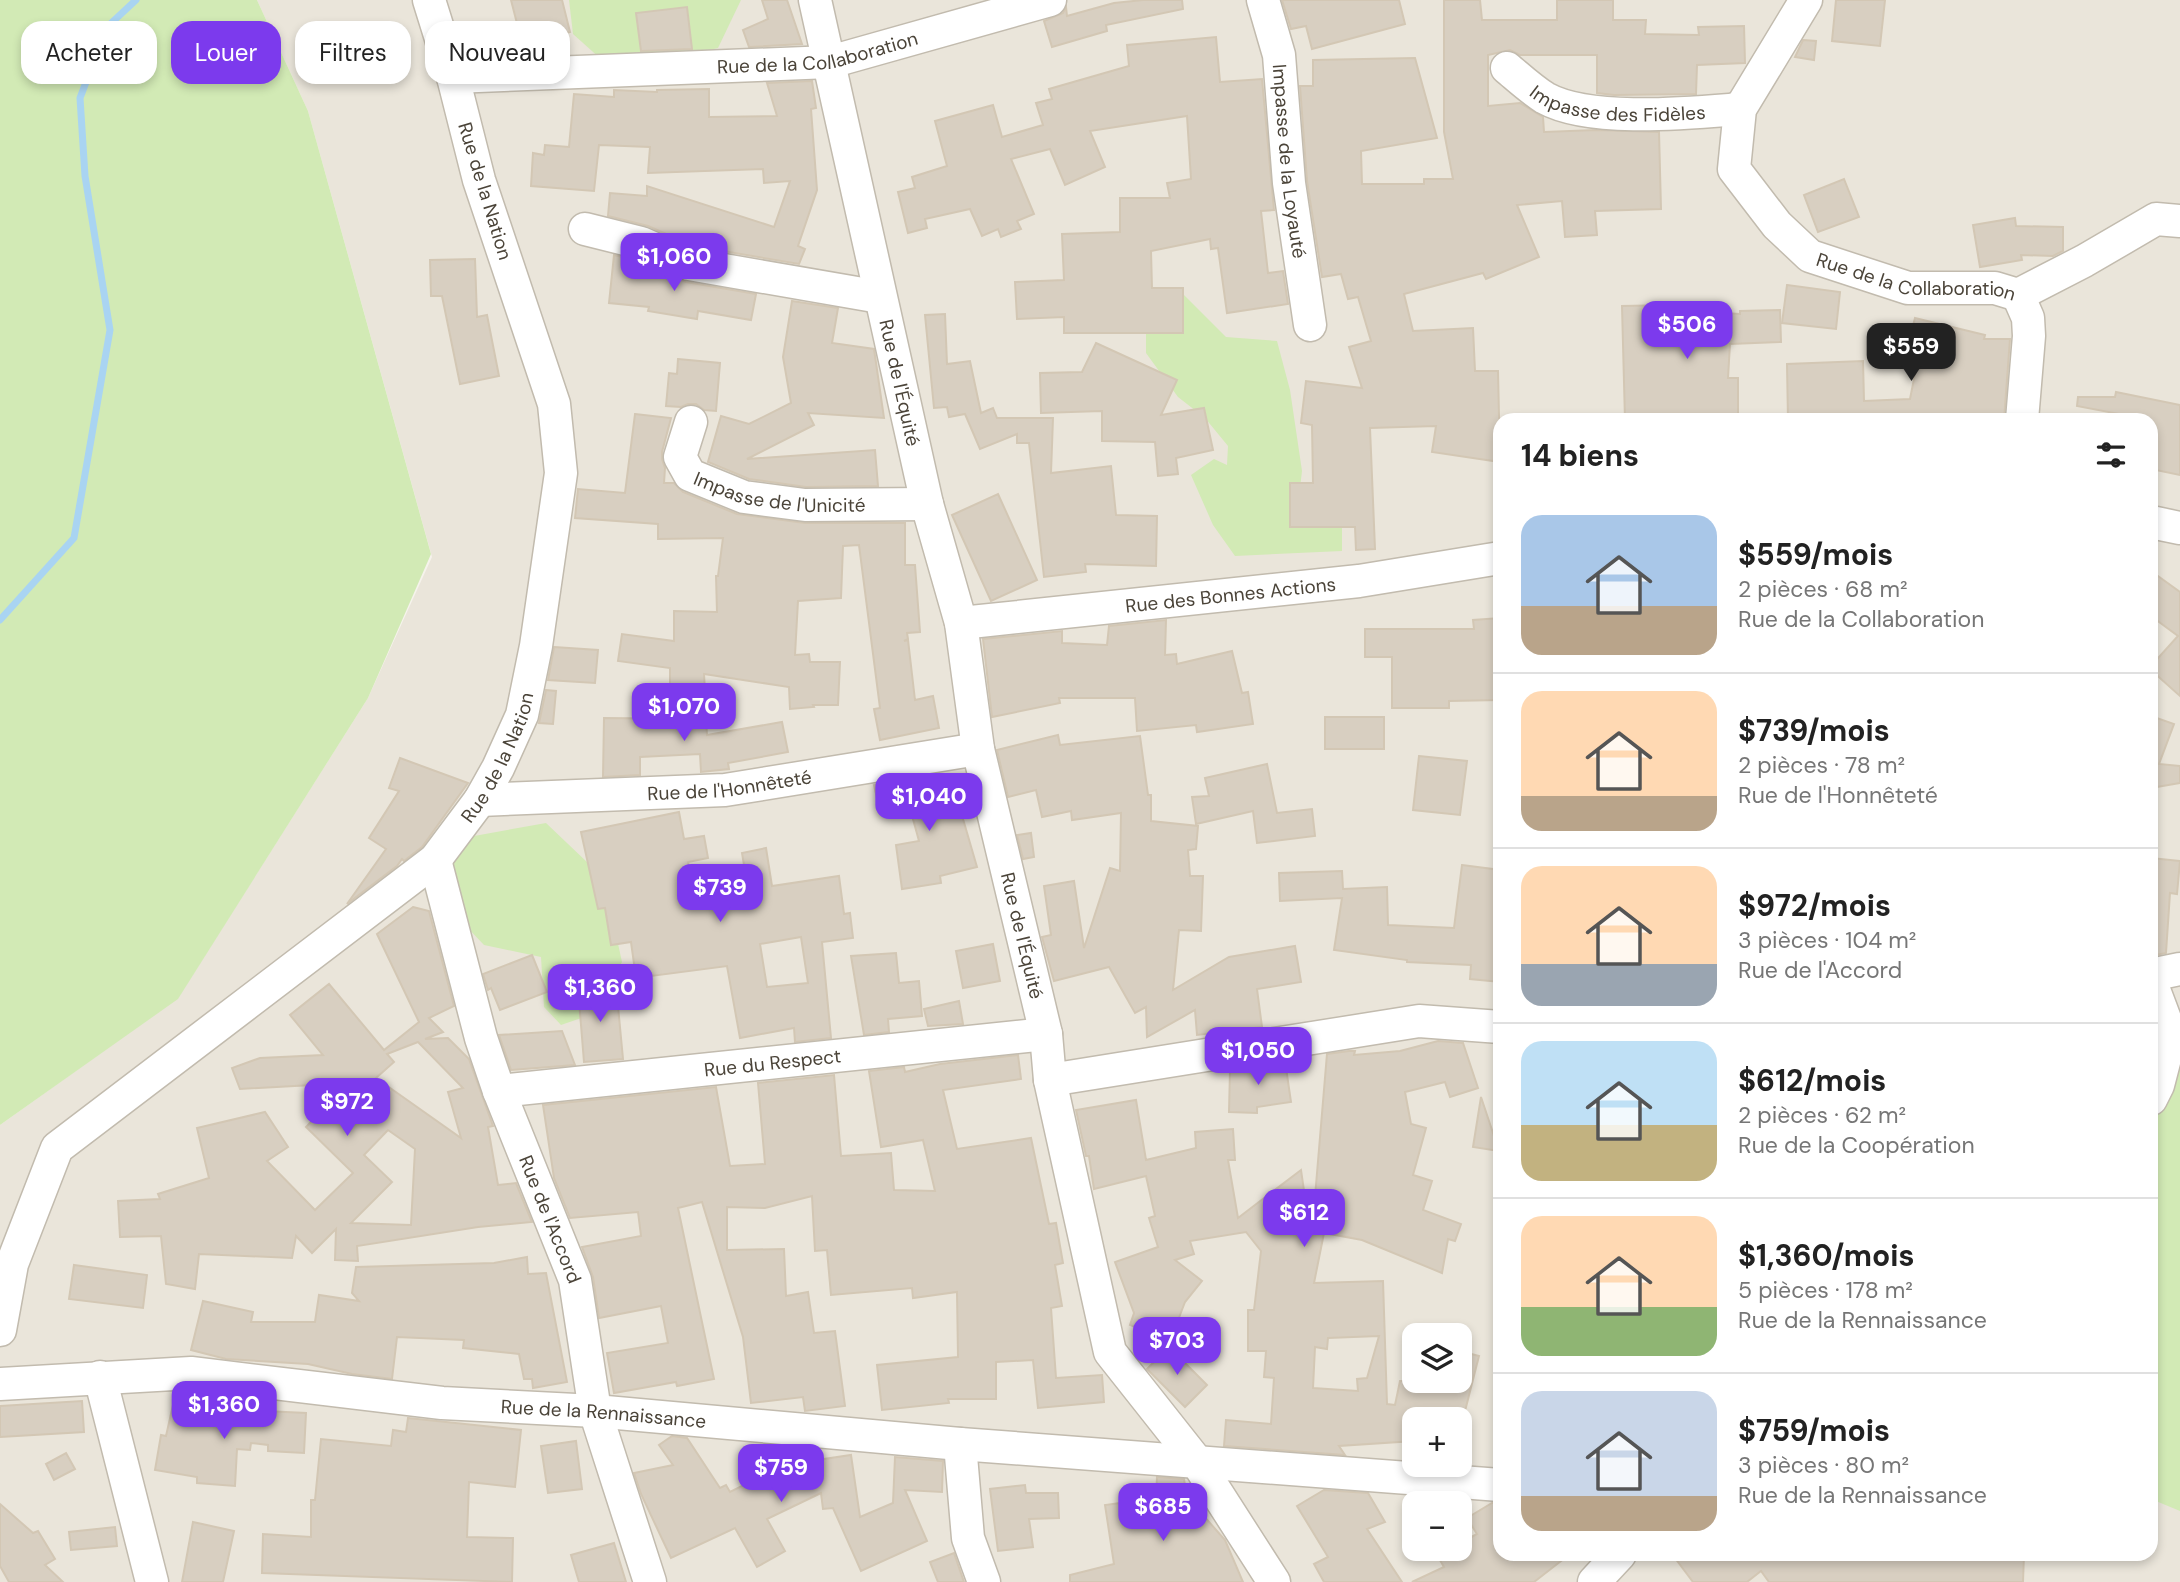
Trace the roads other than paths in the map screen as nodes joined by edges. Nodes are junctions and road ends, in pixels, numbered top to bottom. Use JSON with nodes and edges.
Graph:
{"nodes":[{"id":1,"x":429,"y":0,"type":"edge"},
{"id":2,"x":815,"y":0,"type":"edge"},
{"id":3,"x":1050,"y":0,"type":"edge"},
{"id":4,"x":1263,"y":0,"type":"edge"},
{"id":5,"x":1806,"y":0,"type":"edge"},
{"id":6,"x":435,"y":21,"type":"edge"},
{"id":7,"x":830,"y":62,"type":"junction"},
{"id":8,"x":1507,"y":68,"type":"dead end"},
{"id":9,"x":570,"y":73,"type":"edge"},
{"id":10,"x":455,"y":84,"type":"edge"},
{"id":11,"x":1740,"y":109,"type":"junction"},
{"id":12,"x":2180,"y":221,"type":"edge"},
{"id":13,"x":584,"y":229,"type":"dead end"},
{"id":14,"x":2018,"y":295,"type":"junction"},
{"id":15,"x":880,"y":297,"type":"junction"},
{"id":16,"x":1310,"y":325,"type":"dead end"},
{"id":17,"x":2023,"y":413,"type":"edge"},
{"id":18,"x":691,"y":422,"type":"dead end"},
{"id":19,"x":927,"y":504,"type":"junction"},
{"id":20,"x":2158,"y":524,"type":"edge"},
{"id":21,"x":2180,"y":528,"type":"edge"},
{"id":22,"x":1493,"y":559,"type":"edge"},
{"id":23,"x":961,"y":623,"type":"junction"},
{"id":24,"x":978,"y":749,"type":"junction"},
{"id":25,"x":480,"y":800,"type":"junction"},
{"id":26,"x":435,"y":860,"type":"junction"},
{"id":27,"x":2180,"y":969,"type":"edge"},
{"id":28,"x":2158,"y":974,"type":"edge"},
{"id":29,"x":2158,"y":1001,"type":"edge"},
{"id":30,"x":1493,"y":1026,"type":"edge"},
{"id":31,"x":1046,"y":1034,"type":"junction"},
{"id":32,"x":1050,"y":1080,"type":"junction"},
{"id":33,"x":2158,"y":1085,"type":"edge"},
{"id":34,"x":499,"y":1091,"type":"junction"},
{"id":35,"x":0,"y":1330,"type":"edge"},
{"id":36,"x":100,"y":1377,"type":"junction"},
{"id":37,"x":0,"y":1384,"type":"edge"},
{"id":38,"x":595,"y":1411,"type":"junction"},
{"id":39,"x":960,"y":1444,"type":"junction"},
{"id":40,"x":1197,"y":1462,"type":"junction"},
{"id":41,"x":1493,"y":1484,"type":"edge"},
{"id":42,"x":1614,"y":1561,"type":"edge"},
{"id":43,"x":152,"y":1582,"type":"edge"},
{"id":44,"x":650,"y":1582,"type":"edge"},
{"id":45,"x":984,"y":1582,"type":"edge"},
{"id":46,"x":1274,"y":1582,"type":"edge"},
{"id":47,"x":1594,"y":1582,"type":"edge"}],
"edges":[{"from":1,"to":6,"type":"street","name":"Rue de la Nation"},
{"from":2,"to":7,"type":"street","name":"Rue de l'Équité"},
{"from":3,"to":7,"type":"street","name":"Rue de la Collaboration"},
{"from":4,"to":16,"type":"street","name":"Impasse de la Loyauté"},
{"from":5,"to":11,"type":"street","name":"Rue de la Collaboration"},
{"from":7,"to":9,"type":"street","name":"Rue de la Collaboration"},
{"from":7,"to":15,"type":"street","name":"Rue de l'Équité"},
{"from":8,"to":11,"type":"street","name":"Impasse des Fidèles"},
{"from":10,"to":25,"type":"street","name":"Rue de la Nation"},
{"from":11,"to":14,"type":"street","name":"Rue de la Collaboration"},
{"from":12,"to":14,"type":"street","name":"Rue de la Collaboration"},
{"from":13,"to":15,"type":"street"},
{"from":14,"to":17,"type":"street"},
{"from":15,"to":19,"type":"street","name":"Rue de l'Équité"},
{"from":18,"to":19,"type":"street","name":"Impasse de l'Unicité"},
{"from":19,"to":23,"type":"street","name":"Rue de l'Équité"},
{"from":20,"to":21,"type":"street"},
{"from":22,"to":23,"type":"street","name":"Rue des Bonnes Actions"},
{"from":23,"to":24,"type":"street","name":"Rue de l'Équité"},
{"from":24,"to":25,"type":"street","name":"Rue de l'Honnêteté"},
{"from":24,"to":31,"type":"street","name":"Rue de l'Équité"},
{"from":25,"to":26,"type":"street","name":"Rue de la Nation"},
{"from":26,"to":34,"type":"street","name":"Rue de l'Accord"},
{"from":26,"to":35,"type":"street","name":"Rue de la Nation"},
{"from":27,"to":28,"type":"street"},
{"from":29,"to":33,"type":"street"},
{"from":30,"to":32,"type":"street"},
{"from":31,"to":32,"type":"street","name":"Rue de l'Équité"},
{"from":31,"to":34,"type":"street","name":"Rue du Respect"},
{"from":32,"to":40,"type":"street","name":"Rue de l'Équité"},
{"from":34,"to":38,"type":"street","name":"Rue de l'Accord"},
{"from":36,"to":37,"type":"street","name":"Rue de la Rennaissance"},
{"from":36,"to":38,"type":"street","name":"Rue de la Rennaissance"},
{"from":36,"to":43,"type":"street"},
{"from":38,"to":39,"type":"street","name":"Rue de la Rennaissance"},
{"from":38,"to":44,"type":"street","name":"Rue de l'Accord"},
{"from":39,"to":40,"type":"street","name":"Rue de la Rennaissance"},
{"from":39,"to":45,"type":"street"},
{"from":40,"to":41,"type":"street","name":"Rue de la Rennaissance"},
{"from":40,"to":46,"type":"street","name":"Rue de l'Équité"},
{"from":42,"to":47,"type":"street"}]}
